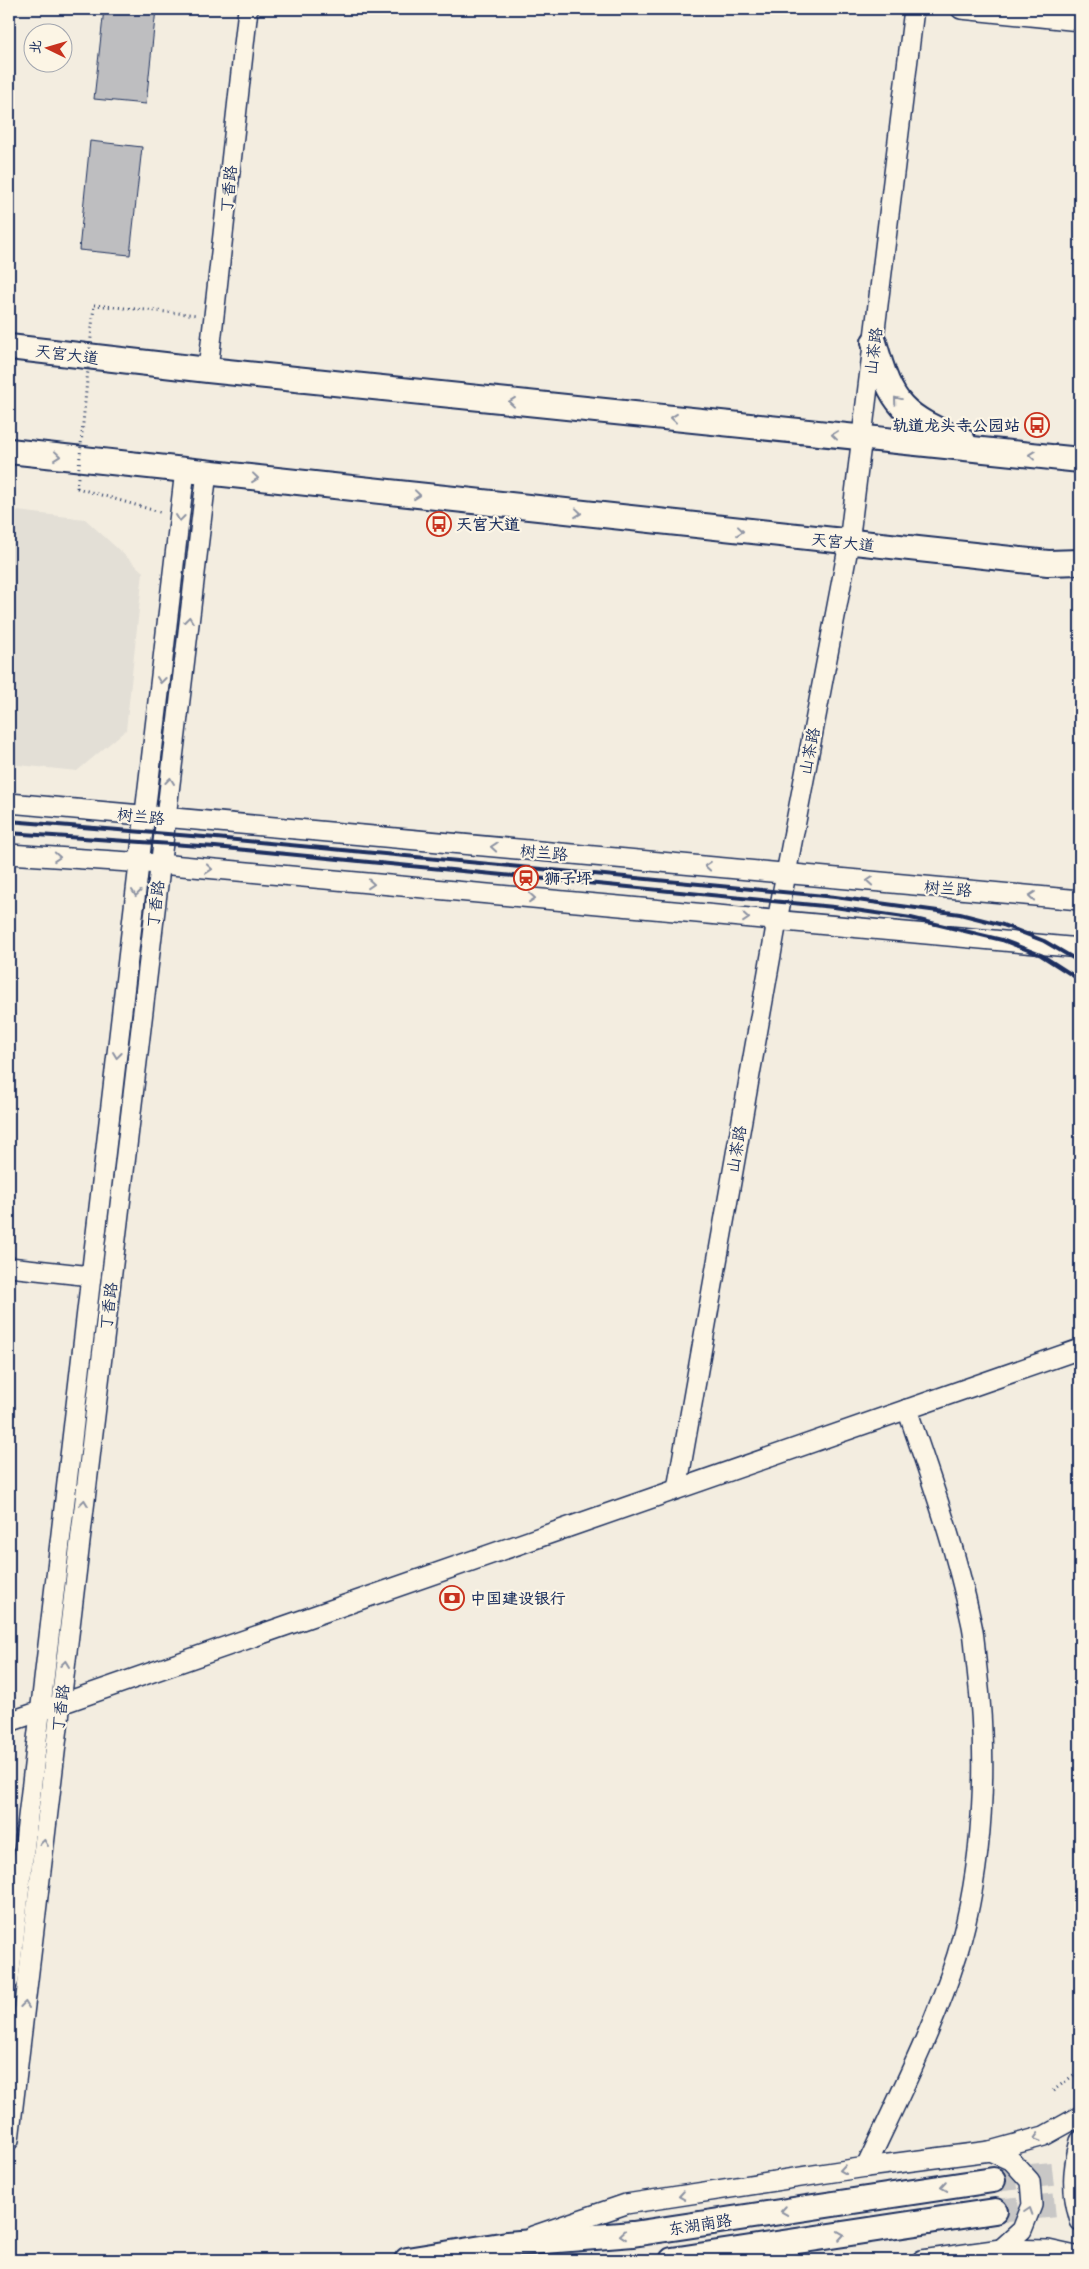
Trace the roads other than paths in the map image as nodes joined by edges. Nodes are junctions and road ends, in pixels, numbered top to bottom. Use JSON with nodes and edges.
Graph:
{"nodes":[{"id":1,"x":248,"y":9,"type":"edge"},
{"id":2,"x":914,"y":9,"type":"edge"},
{"id":3,"x":960,"y":9,"type":"edge"},
{"id":4,"x":1080,"y":21,"type":"edge"},
{"id":5,"x":874,"y":342,"type":"junction"},
{"id":6,"x":9,"y":347,"type":"edge"},
{"id":7,"x":208,"y":370,"type":"junction"},
{"id":8,"x":863,"y":438,"type":"junction"},
{"id":9,"x":983,"y":450,"type":"junction"},
{"id":10,"x":9,"y":451,"type":"edge"},
{"id":11,"x":1080,"y":460,"type":"edge"},
{"id":12,"x":196,"y":471,"type":"junction"},
{"id":13,"x":849,"y":543,"type":"junction"},
{"id":14,"x":1080,"y":562,"type":"edge"},
{"id":15,"x":1048,"y":563,"type":"junction"},
{"id":16,"x":1080,"y":575,"type":"edge"},
{"id":17,"x":9,"y":803,"type":"edge"},
{"id":18,"x":145,"y":816,"type":"junction"},
{"id":19,"x":166,"y":818,"type":"junction"},
{"id":20,"x":9,"y":854,"type":"edge"},
{"id":21,"x":140,"y":863,"type":"junction"},
{"id":22,"x":160,"y":864,"type":"junction"},
{"id":23,"x":786,"y":873,"type":"junction"},
{"id":24,"x":1080,"y":900,"type":"edge"},
{"id":25,"x":777,"y":920,"type":"junction"},
{"id":26,"x":1080,"y":948,"type":"edge"},
{"id":27,"x":9,"y":1267,"type":"edge"},
{"id":28,"x":91,"y":1276,"type":"junction"},
{"id":29,"x":1080,"y":1348,"type":"edge"},
{"id":30,"x":907,"y":1409,"type":"junction"},
{"id":31,"x":677,"y":1489,"type":"junction"},
{"id":32,"x":60,"y":1704,"type":"junction"},
{"id":33,"x":40,"y":1712,"type":"junction"},
{"id":34,"x":9,"y":1722,"type":"edge"},
{"id":35,"x":9,"y":1980,"type":"edge"},
{"id":36,"x":1080,"y":2116,"type":"edge"},
{"id":37,"x":9,"y":2140,"type":"edge"},
{"id":38,"x":1080,"y":2141,"type":"edge"},
{"id":39,"x":990,"y":2151,"type":"junction"},
{"id":40,"x":866,"y":2166,"type":"junction"},
{"id":41,"x":992,"y":2180,"type":"tunnel mouth"},
{"id":42,"x":995,"y":2211,"type":"tunnel mouth"},
{"id":43,"x":1080,"y":2221,"type":"edge"},
{"id":44,"x":507,"y":2244,"type":"junction"},
{"id":45,"x":1001,"y":2249,"type":"junction"},
{"id":46,"x":971,"y":2257,"type":"edge"},
{"id":47,"x":1080,"y":2257,"type":"edge"},
{"id":48,"x":407,"y":2260,"type":"edge"},
{"id":49,"x":672,"y":2260,"type":"edge"},
{"id":50,"x":922,"y":2260,"type":"edge"}],
"edges":[{"from":1,"to":7,"type":"street","name":"丁香路"},
{"from":2,"to":5,"type":"street","name":"山茶路"},
{"from":3,"to":4,"type":"street"},
{"from":5,"to":8,"type":"street","name":"山茶路"},
{"from":9,"to":5,"type":"main road","one_way":true},
{"from":6,"to":7,"type":"main road","name":"天宫大道"},
{"from":8,"to":7,"type":"main road","name":"天宫大道","one_way":true},
{"from":8,"to":9,"type":"main road","name":"天宫大道"},
{"from":8,"to":13,"type":"street","name":"山茶路"},
{"from":11,"to":9,"type":"main road","name":"天宫大道","one_way":true},
{"from":10,"to":12,"type":"main road","name":"天宫大道","one_way":true},
{"from":12,"to":13,"type":"main road","name":"天宫大道","one_way":true},
{"from":12,"to":18,"type":"street","name":"丁香路","one_way":true},
{"from":19,"to":12,"type":"street","name":"丁香路","one_way":true},
{"from":13,"to":15,"type":"main road","name":"天宫大道"},
{"from":13,"to":23,"type":"street","name":"山茶路"},
{"from":14,"to":15,"type":"main road","name":"天宫大道"},
{"from":15,"to":16,"type":"main road"},
{"from":17,"to":18,"type":"street","name":"树兰路"},
{"from":18,"to":19,"type":"street","name":"树兰路"},
{"from":18,"to":21,"type":"street","name":"丁香路"},
{"from":19,"to":22,"type":"street","name":"丁香路"},
{"from":23,"to":19,"type":"street","name":"树兰路","one_way":true},
{"from":20,"to":21,"type":"street","one_way":true},
{"from":21,"to":22,"type":"street"},
{"from":21,"to":28,"type":"street","name":"丁香路","one_way":true},
{"from":22,"to":25,"type":"street","one_way":true},
{"from":32,"to":22,"type":"street","name":"丁香路","one_way":true},
{"from":24,"to":23,"type":"street","name":"树兰路","one_way":true},
{"from":23,"to":25,"type":"street","name":"山茶路"},
{"from":25,"to":26,"type":"street"},
{"from":25,"to":31,"type":"street","name":"山茶路"},
{"from":27,"to":28,"type":"street"},
{"from":28,"to":33,"type":"street","name":"丁香路"},
{"from":29,"to":30,"type":"street"},
{"from":30,"to":31,"type":"street"},
{"from":30,"to":40,"type":"street"},
{"from":31,"to":32,"type":"street"},
{"from":32,"to":33,"type":"street"},
{"from":37,"to":32,"type":"street","name":"丁香路","one_way":true},
{"from":33,"to":34,"type":"street"},
{"from":33,"to":35,"type":"street","name":"丁香路"},
{"from":36,"to":39,"type":"street","one_way":true},
{"from":38,"to":43,"type":"street"},
{"from":39,"to":40,"type":"street"},
{"from":45,"to":39,"type":"street","one_way":true},
{"from":40,"to":44,"type":"street","one_way":true},
{"from":41,"to":44,"type":"main road","name":"东湖南路","one_way":true},
{"from":49,"to":42,"type":"main road","name":"东湖南路","one_way":true},
{"from":44,"to":48,"type":"main road","name":"东湖南路"},
{"from":45,"to":46,"type":"street"},
{"from":45,"to":47,"type":"street"},
{"from":46,"to":50,"type":"street"}]}
